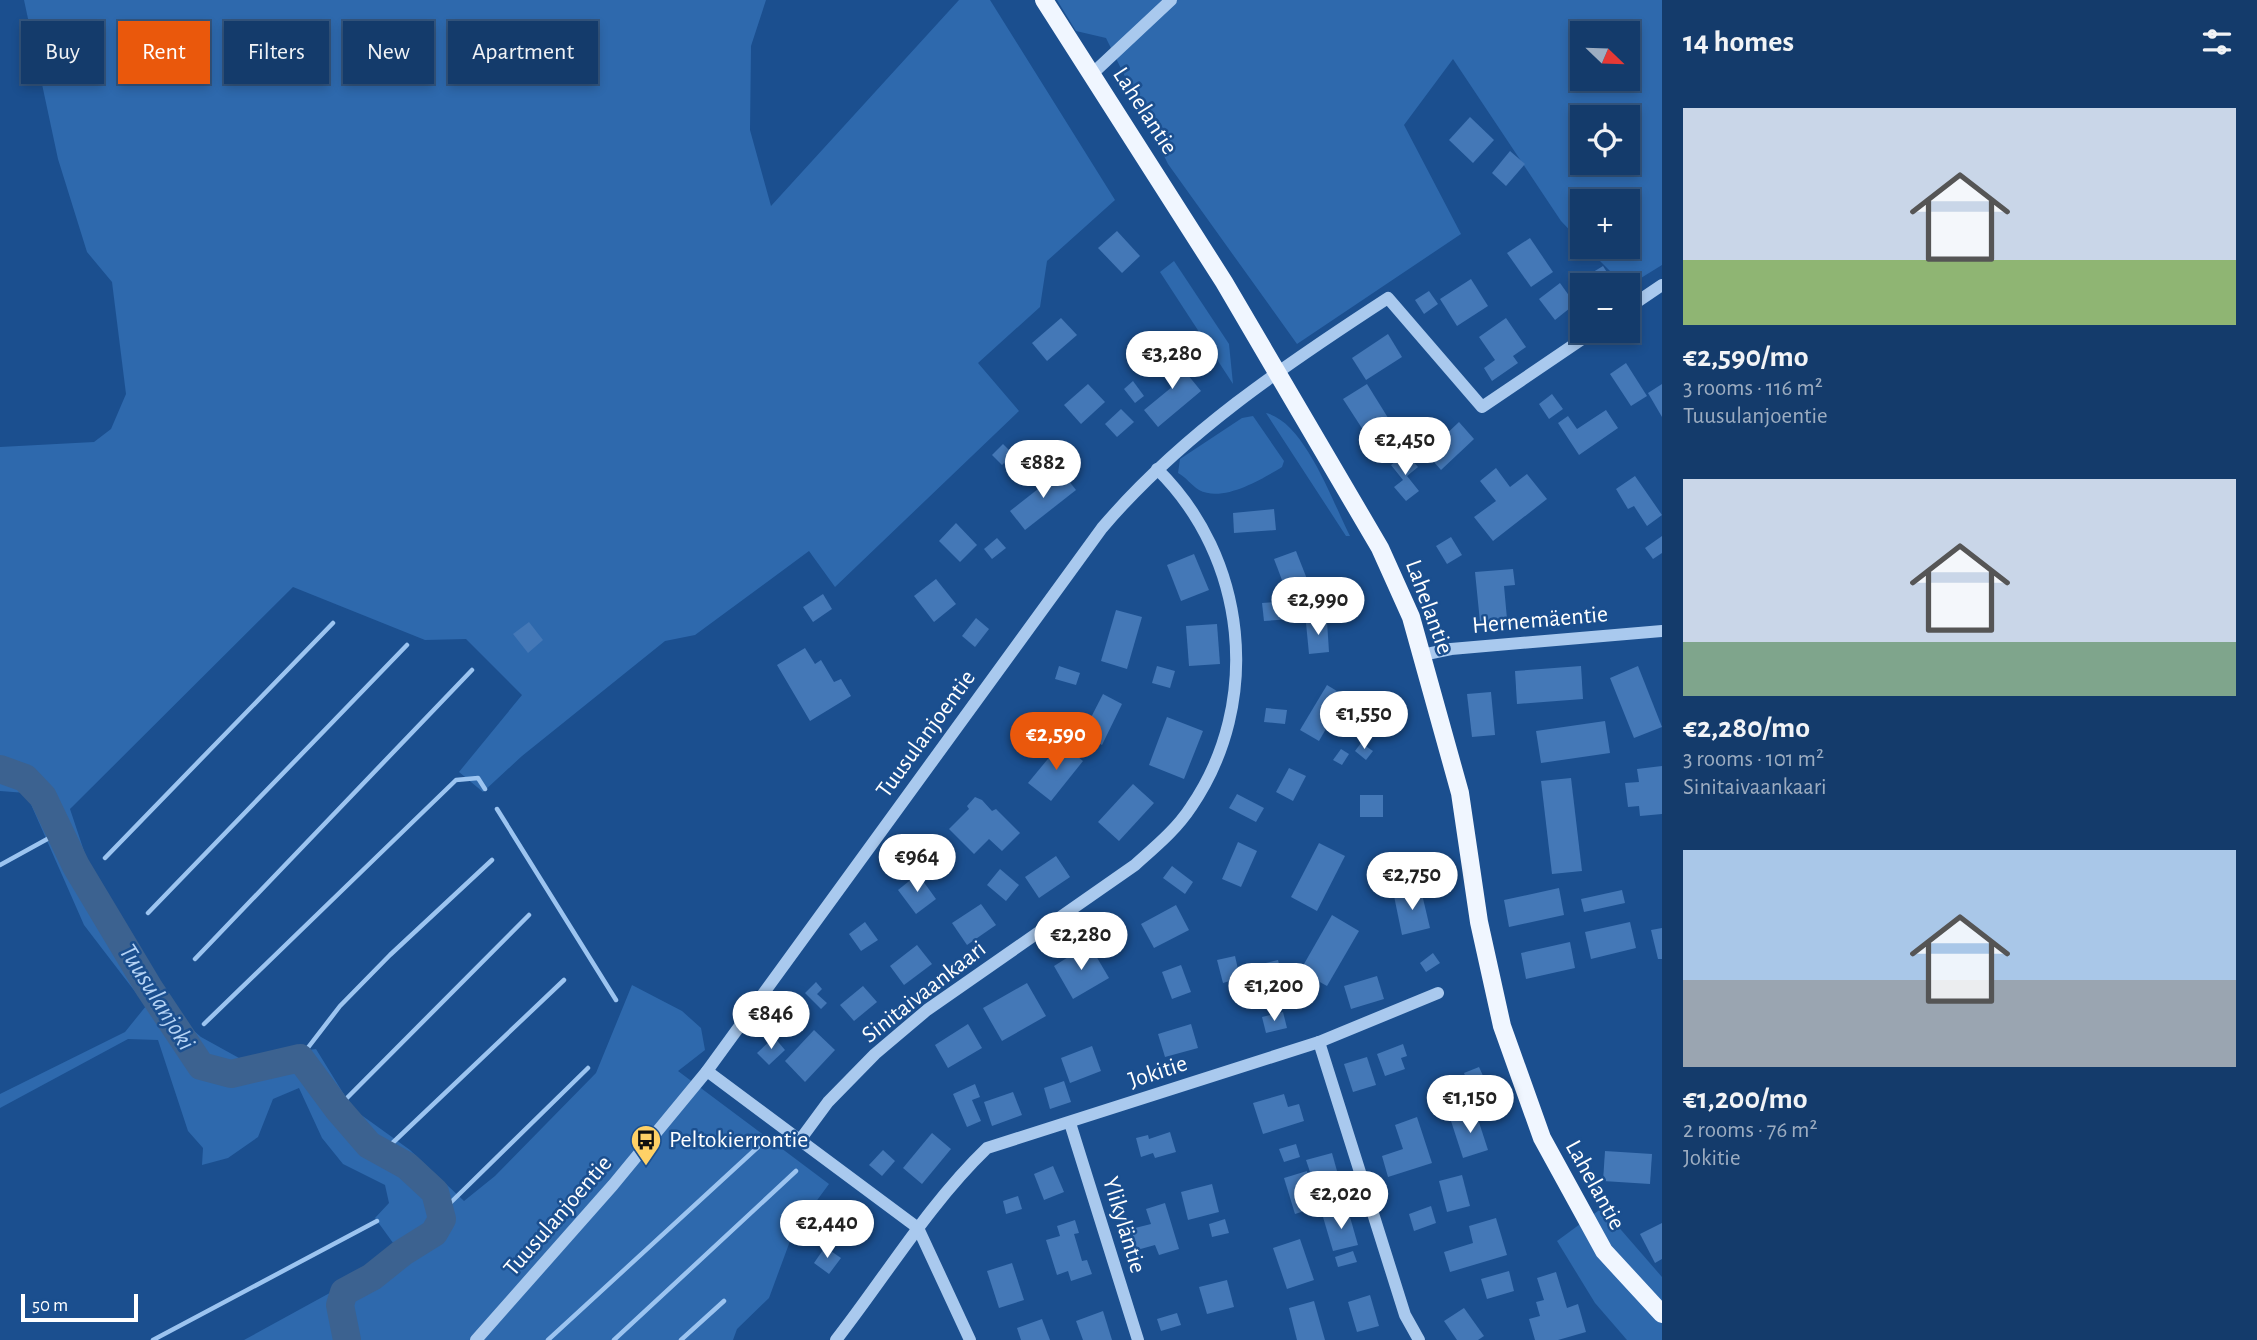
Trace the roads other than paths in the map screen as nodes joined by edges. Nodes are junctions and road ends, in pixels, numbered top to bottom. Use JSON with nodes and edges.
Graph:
{"nodes":[{"id":1,"x":1044,"y":0,"type":"edge"},
{"id":2,"x":1171,"y":0,"type":"edge"},
{"id":3,"x":1092,"y":74,"type":"junction"},
{"id":4,"x":1662,"y":285,"type":"edge"},
{"id":5,"x":1640,"y":300,"type":"edge"},
{"id":6,"x":1576,"y":343,"type":"edge"},
{"id":7,"x":1277,"y":374,"type":"junction"},
{"id":8,"x":1157,"y":469,"type":"junction"},
{"id":9,"x":1662,"y":631,"type":"edge"},
{"id":10,"x":1422,"y":655,"type":"junction"},
{"id":11,"x":1438,"y":993,"type":"dead end"},
{"id":12,"x":1319,"y":1042,"type":"junction"},
{"id":13,"x":707,"y":1071,"type":"junction"},
{"id":14,"x":1070,"y":1123,"type":"junction"},
{"id":15,"x":800,"y":1140,"type":"junction"},
{"id":16,"x":918,"y":1228,"type":"junction"},
{"id":17,"x":1662,"y":1314,"type":"edge"},
{"id":18,"x":476,"y":1340,"type":"edge"},
{"id":19,"x":836,"y":1340,"type":"edge"},
{"id":20,"x":970,"y":1340,"type":"edge"},
{"id":21,"x":1138,"y":1340,"type":"edge"},
{"id":22,"x":1419,"y":1340,"type":"edge"}],
"edges":[{"from":1,"to":3,"type":"main road","name":"Lahelantie"},
{"from":2,"to":3,"type":"street"},
{"from":3,"to":7,"type":"main road","name":"Lahelantie"},
{"from":4,"to":5,"type":"street"},
{"from":6,"to":7,"type":"street","name":"Tuusulanjoentie"},
{"from":7,"to":8,"type":"street","name":"Tuusulanjoentie"},
{"from":7,"to":10,"type":"main road","name":"Lahelantie"},
{"from":8,"to":13,"type":"street","name":"Tuusulanjoentie"},
{"from":8,"to":15,"type":"street","name":"Sinitaivaankaari"},
{"from":9,"to":10,"type":"street","name":"Hernemäentie"},
{"from":10,"to":17,"type":"main road","name":"Lahelantie"},
{"from":11,"to":12,"type":"street","name":"Jokitie"},
{"from":12,"to":14,"type":"street","name":"Jokitie"},
{"from":12,"to":22,"type":"street"},
{"from":13,"to":15,"type":"street"},
{"from":13,"to":18,"type":"street","name":"Tuusulanjoentie"},
{"from":14,"to":16,"type":"street","name":"Jokitie"},
{"from":14,"to":21,"type":"street","name":"Ylikyläntie"},
{"from":15,"to":16,"type":"street"},
{"from":16,"to":19,"type":"street","name":"Jokitie"},
{"from":16,"to":20,"type":"street"}]}
